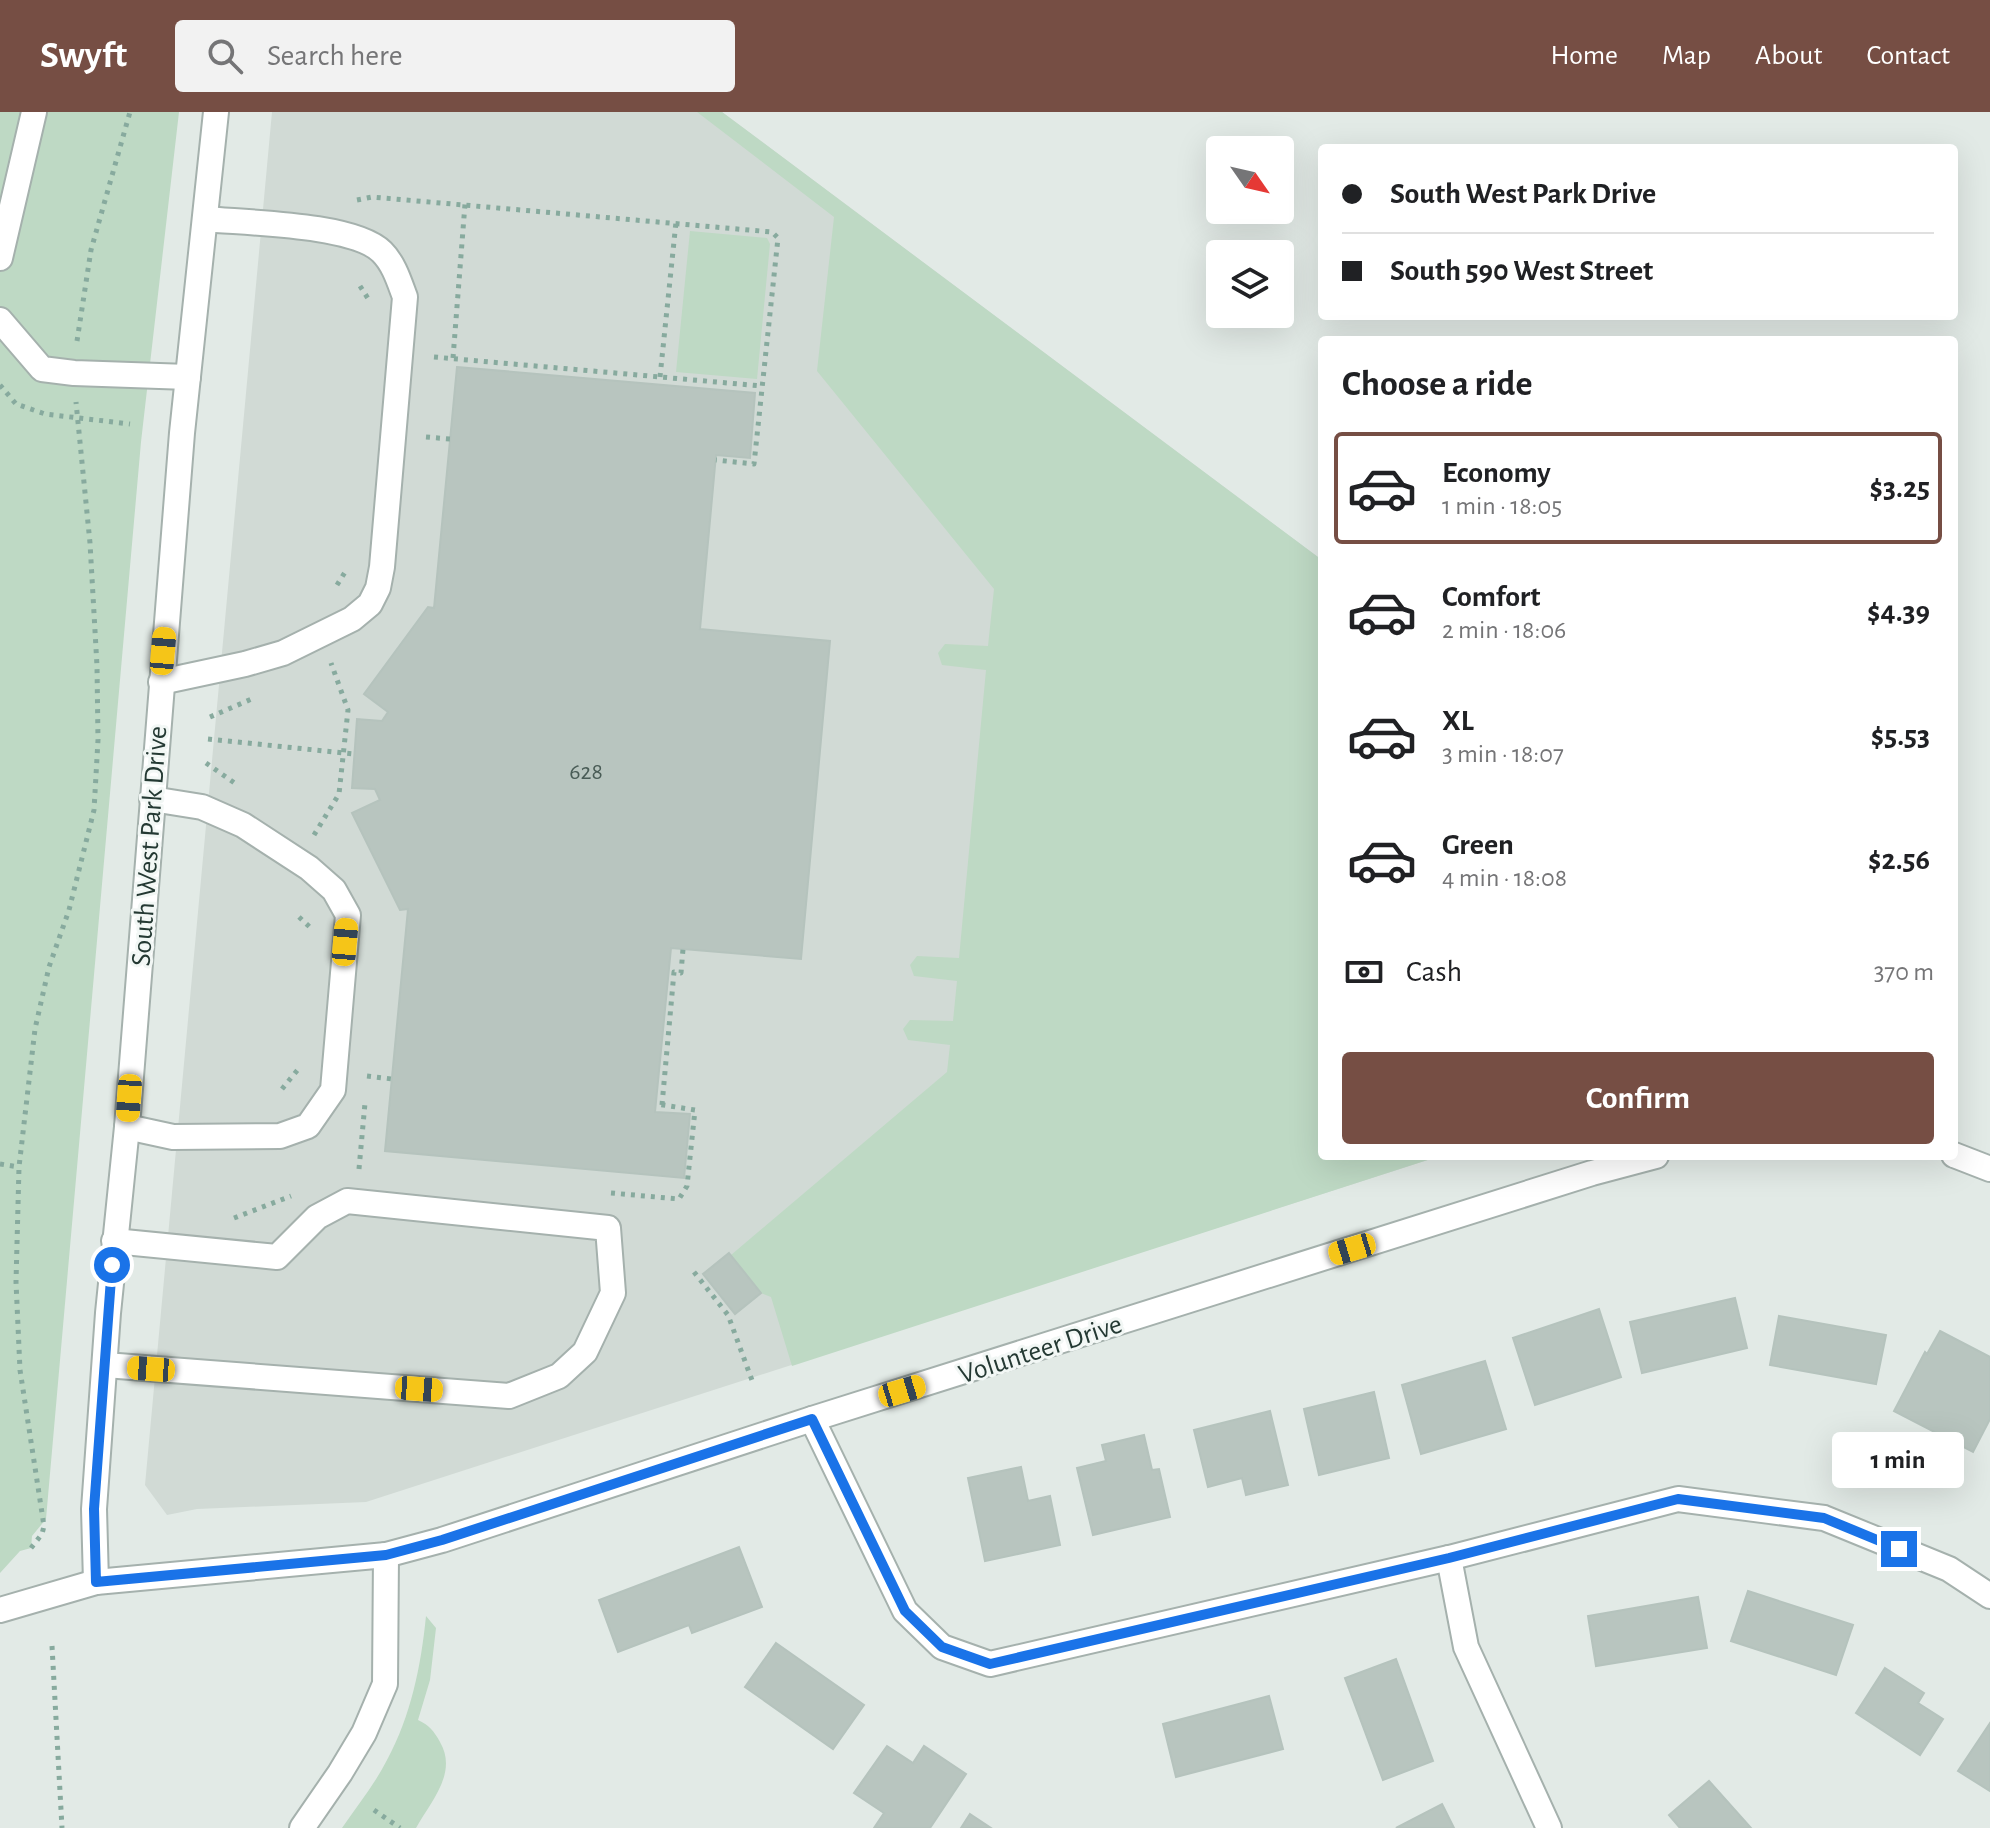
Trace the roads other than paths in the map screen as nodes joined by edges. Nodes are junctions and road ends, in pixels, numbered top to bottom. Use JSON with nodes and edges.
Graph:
{"nodes":[{"id":1,"x":34,"y":112,"type":"edge"},
{"id":2,"x":216,"y":112,"type":"edge"},
{"id":3,"x":205,"y":219,"type":"junction"},
{"id":4,"x":0,"y":258,"type":"edge"},
{"id":5,"x":0,"y":320,"type":"edge"},
{"id":6,"x":188,"y":377,"type":"junction"},
{"id":7,"x":161,"y":682,"type":"junction"},
{"id":8,"x":152,"y":799,"type":"junction"},
{"id":9,"x":127,"y":1127,"type":"junction"},
{"id":10,"x":1958,"y":1157,"type":"edge"},
{"id":11,"x":1641,"y":1160,"type":"edge"},
{"id":12,"x":1990,"y":1169,"type":"edge"},
{"id":13,"x":114,"y":1241,"type":"junction"},
{"id":14,"x":105,"y":1365,"type":"junction"},
{"id":15,"x":812,"y":1419,"type":"junction"},
{"id":16,"x":386,"y":1555,"type":"junction"},
{"id":17,"x":1449,"y":1558,"type":"junction"},
{"id":18,"x":96,"y":1582,"type":"junction"},
{"id":19,"x":1990,"y":1596,"type":"edge"},
{"id":20,"x":0,"y":1610,"type":"edge"},
{"id":21,"x":302,"y":1828,"type":"edge"},
{"id":22,"x":1549,"y":1828,"type":"edge"}],
"edges":[{"from":1,"to":4,"type":"street"},
{"from":2,"to":3,"type":"street","name":"South West Park Drive"},
{"from":3,"to":6,"type":"street","name":"South West Park Drive"},
{"from":3,"to":7,"type":"street"},
{"from":5,"to":6,"type":"street"},
{"from":6,"to":7,"type":"street","name":"South West Park Drive"},
{"from":7,"to":8,"type":"street","name":"South West Park Drive"},
{"from":8,"to":9,"type":"street","name":"South West Park Drive"},
{"from":8,"to":9,"type":"street"},
{"from":9,"to":13,"type":"street","name":"South West Park Drive"},
{"from":10,"to":12,"type":"street"},
{"from":11,"to":15,"type":"street","name":"Volunteer Drive"},
{"from":13,"to":14,"type":"street","name":"South West Park Drive"},
{"from":13,"to":14,"type":"street"},
{"from":14,"to":18,"type":"street","name":"South West Park Drive"},
{"from":15,"to":16,"type":"street","name":"Volunteer Drive"},
{"from":15,"to":17,"type":"street"},
{"from":16,"to":18,"type":"street","name":"Volunteer Drive"},
{"from":16,"to":21,"type":"street"},
{"from":17,"to":19,"type":"street"},
{"from":17,"to":22,"type":"street"},
{"from":18,"to":20,"type":"street","name":"Volunteer Drive"}]}
